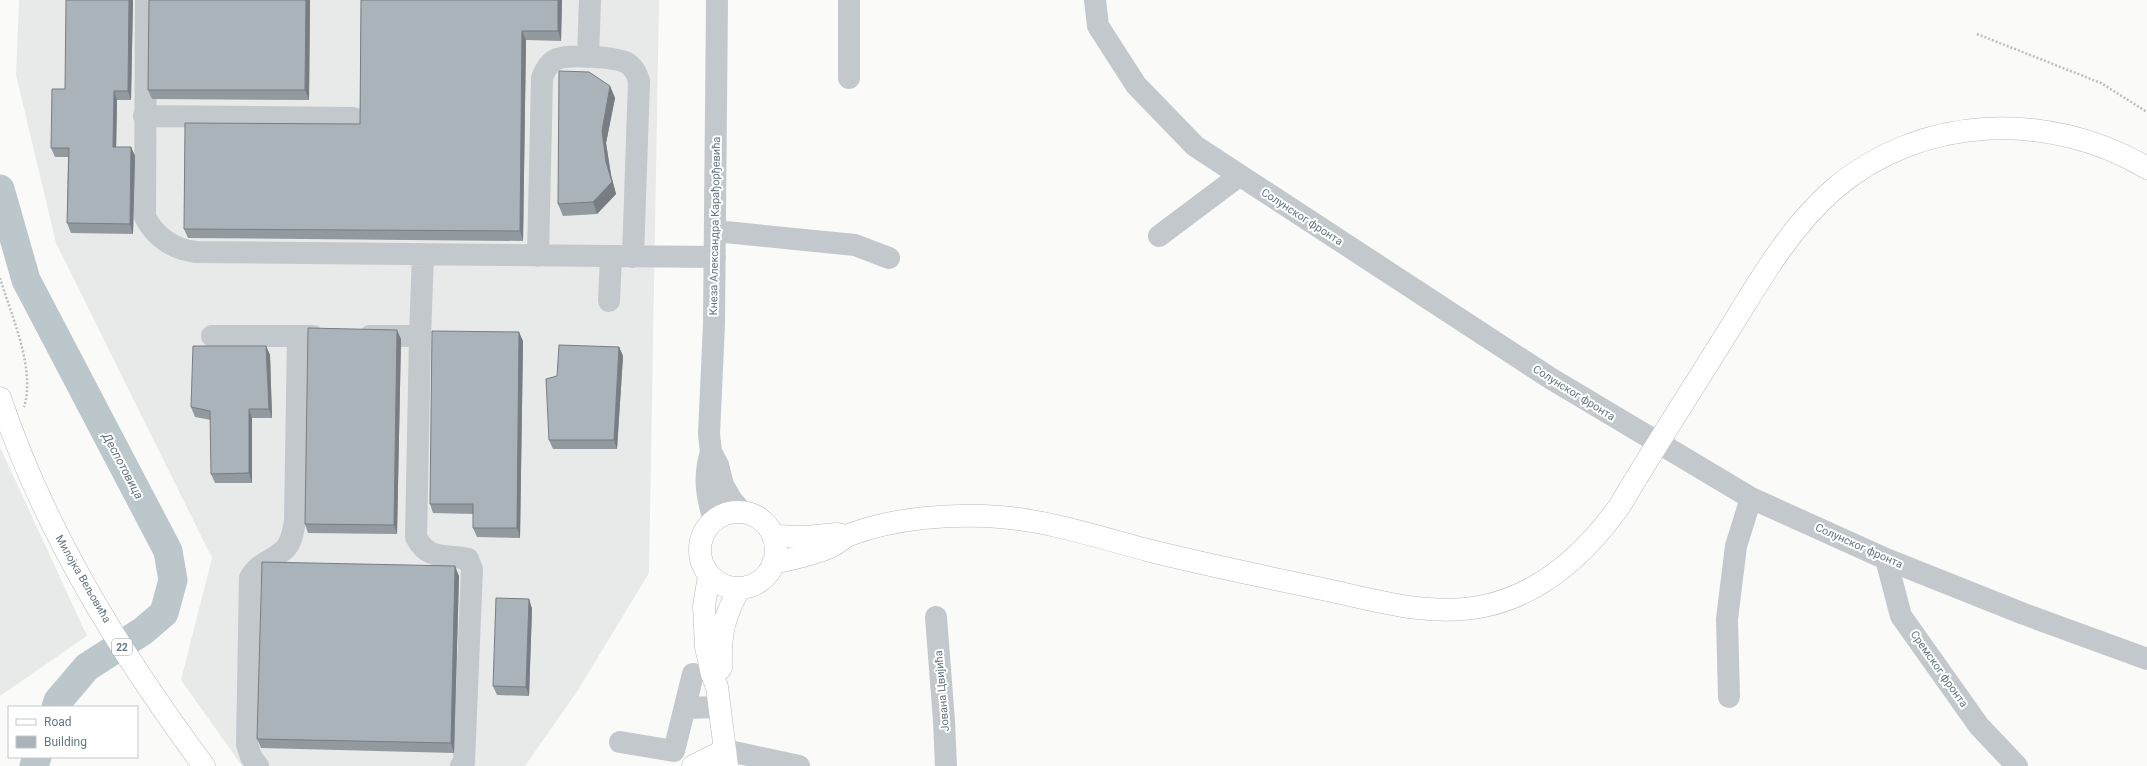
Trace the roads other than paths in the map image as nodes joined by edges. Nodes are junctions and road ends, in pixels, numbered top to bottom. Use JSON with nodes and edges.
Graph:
{"nodes":[{"id":1,"x":146,"y":0,"type":"edge"},
{"id":2,"x":590,"y":0,"type":"edge"},
{"id":3,"x":717,"y":0,"type":"edge"},
{"id":4,"x":849,"y":0,"type":"edge"},
{"id":5,"x":1095,"y":0,"type":"edge"},
{"id":6,"x":588,"y":57,"type":"junction"},
{"id":7,"x":849,"y":78,"type":"dead end"},
{"id":8,"x":144,"y":116,"type":"junction"},
{"id":9,"x":353,"y":118,"type":"dead end"},
{"id":10,"x":2147,"y":168,"type":"edge"},
{"id":11,"x":1239,"y":176,"type":"junction"},
{"id":12,"x":715,"y":231,"type":"junction"},
{"id":13,"x":1159,"y":236,"type":"dead end"},
{"id":14,"x":423,"y":256,"type":"junction"},
{"id":15,"x":538,"y":256,"type":"junction"},
{"id":16,"x":611,"y":257,"type":"junction"},
{"id":17,"x":633,"y":257,"type":"junction"},
{"id":18,"x":715,"y":257,"type":"junction"},
{"id":19,"x":889,"y":258,"type":"dead end"},
{"id":20,"x":609,"y":301,"type":"dead end"},
{"id":21,"x":212,"y":336,"type":"dead end"},
{"id":22,"x":298,"y":336,"type":"junction"},
{"id":23,"x":420,"y":336,"type":"junction"},
{"id":24,"x":0,"y":398,"type":"edge"},
{"id":25,"x":1657,"y":444,"type":"junction"},
{"id":26,"x":711,"y":452,"type":"junction"},
{"id":27,"x":1751,"y":498,"type":"junction"},
{"id":28,"x":742,"y":512,"type":"junction"},
{"id":29,"x":714,"y":521,"type":"junction"},
{"id":30,"x":773,"y":536,"type":"junction"},
{"id":31,"x":846,"y":536,"type":"junction"},
{"id":32,"x":1886,"y":559,"type":"junction"},
{"id":33,"x":773,"y":563,"type":"junction"},
{"id":34,"x":709,"y":576,"type":"junction"},
{"id":35,"x":740,"y":588,"type":"junction"},
{"id":36,"x":936,"y":617,"type":"dead end"},
{"id":37,"x":2147,"y":659,"type":"edge"},
{"id":38,"x":693,"y":674,"type":"dead end"},
{"id":39,"x":718,"y":697,"type":"junction"},
{"id":40,"x":1729,"y":697,"type":"dead end"},
{"id":41,"x":685,"y":708,"type":"junction"},
{"id":42,"x":620,"y":742,"type":"dead end"},
{"id":43,"x":726,"y":758,"type":"edge"},
{"id":44,"x":204,"y":766,"type":"edge"},
{"id":45,"x":258,"y":766,"type":"edge"},
{"id":46,"x":461,"y":766,"type":"edge"},
{"id":47,"x":693,"y":766,"type":"edge"},
{"id":48,"x":799,"y":766,"type":"edge"},
{"id":49,"x":946,"y":766,"type":"edge"},
{"id":50,"x":2017,"y":766,"type":"edge"}],
"edges":[{"from":1,"to":8,"type":"street"},
{"from":2,"to":6,"type":"street"},
{"from":3,"to":12,"type":"street","name":"Кнеза Александра Карађорђевића"},
{"from":4,"to":7,"type":"street"},
{"from":5,"to":11,"type":"street","name":"Солунског фронта"},
{"from":6,"to":15,"type":"street"},
{"from":6,"to":17,"type":"street"},
{"from":8,"to":9,"type":"street"},
{"from":8,"to":14,"type":"street"},
{"from":10,"to":25,"type":"main road"},
{"from":11,"to":13,"type":"street"},
{"from":11,"to":25,"type":"street","name":"Солунског фронта"},
{"from":12,"to":18,"type":"street","name":"Кнеза Александра Карађорђевића"},
{"from":12,"to":19,"type":"street"},
{"from":14,"to":15,"type":"street"},
{"from":14,"to":23,"type":"street"},
{"from":15,"to":16,"type":"street"},
{"from":16,"to":17,"type":"street"},
{"from":16,"to":20,"type":"street"},
{"from":17,"to":18,"type":"street"},
{"from":18,"to":26,"type":"street","name":"Кнеза Александра Карађорђевића"},
{"from":21,"to":22,"type":"street"},
{"from":22,"to":23,"type":"street"},
{"from":22,"to":45,"type":"street"},
{"from":23,"to":46,"type":"street"},
{"from":24,"to":44,"type":"main road","name":"Милојка Вељовића","number":"22"},
{"from":25,"to":27,"type":"street","name":"Солунског фронта"},
{"from":25,"to":31,"type":"main road"},
{"from":26,"to":28,"type":"street","name":"Кнеза Александра Карађорђевића"},
{"from":26,"to":29,"type":"street","name":"Кнеза Александра Карађорђевића"},
{"from":27,"to":32,"type":"street","name":"Солунског фронта"},
{"from":27,"to":40,"type":"street"},
{"from":28,"to":29,"type":"main road"},
{"from":28,"to":30,"type":"main road"},
{"from":29,"to":34,"type":"main road"},
{"from":30,"to":31,"type":"main road"},
{"from":30,"to":33,"type":"main road"},
{"from":31,"to":33,"type":"main road"},
{"from":32,"to":37,"type":"street","name":"Солунског фронта"},
{"from":32,"to":50,"type":"street","name":"Сремског фронта"},
{"from":33,"to":35,"type":"main road"},
{"from":34,"to":35,"type":"main road"},
{"from":34,"to":39,"type":"main road"},
{"from":35,"to":39,"type":"main road"},
{"from":36,"to":49,"type":"street","name":"Јована Цвијића"},
{"from":38,"to":41,"type":"street"},
{"from":39,"to":41,"type":"street"},
{"from":39,"to":43,"type":"main road"},
{"from":41,"to":42,"type":"street"},
{"from":43,"to":47,"type":"main road"},
{"from":43,"to":48,"type":"street"}]}
